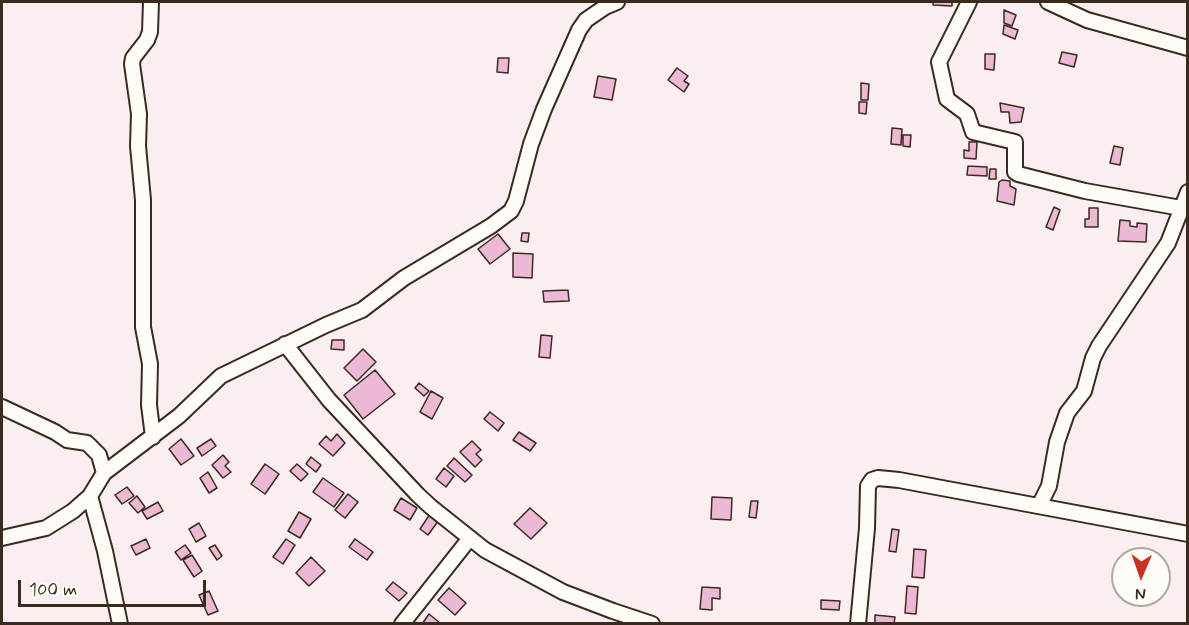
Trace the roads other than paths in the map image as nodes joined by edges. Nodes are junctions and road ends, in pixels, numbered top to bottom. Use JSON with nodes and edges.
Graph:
{"nodes":[{"id":1,"x":151,"y":2,"type":"edge"},
{"id":2,"x":617,"y":2,"type":"edge"},
{"id":3,"x":969,"y":2,"type":"edge"},
{"id":4,"x":1048,"y":2,"type":"edge"},
{"id":5,"x":1188,"y":48,"type":"edge"},
{"id":6,"x":1188,"y":192,"type":"edge"},
{"id":7,"x":1181,"y":208,"type":"junction"},
{"id":8,"x":285,"y":344,"type":"junction"},
{"id":9,"x":2,"y":407,"type":"edge"},
{"id":10,"x":153,"y":437,"type":"junction"},
{"id":11,"x":104,"y":473,"type":"junction"},
{"id":12,"x":90,"y":496,"type":"junction"},
{"id":13,"x":1039,"y":506,"type":"junction"},
{"id":14,"x":1188,"y":534,"type":"edge"},
{"id":15,"x":2,"y":538,"type":"edge"},
{"id":16,"x":470,"y":538,"type":"junction"},
{"id":17,"x":120,"y":624,"type":"edge"},
{"id":18,"x":402,"y":624,"type":"edge"},
{"id":19,"x":652,"y":624,"type":"edge"},
{"id":20,"x":858,"y":624,"type":"edge"}],
"edges":[{"from":1,"to":10,"type":"street"},
{"from":2,"to":8,"type":"street"},
{"from":3,"to":7,"type":"street"},
{"from":4,"to":5,"type":"street"},
{"from":6,"to":7,"type":"street"},
{"from":7,"to":13,"type":"street"},
{"from":8,"to":10,"type":"street"},
{"from":8,"to":16,"type":"street"},
{"from":9,"to":11,"type":"street"},
{"from":10,"to":11,"type":"street"},
{"from":11,"to":12,"type":"street"},
{"from":12,"to":15,"type":"street"},
{"from":12,"to":17,"type":"street"},
{"from":13,"to":14,"type":"street"},
{"from":13,"to":20,"type":"street"},
{"from":16,"to":18,"type":"street"},
{"from":16,"to":19,"type":"street"}]}
